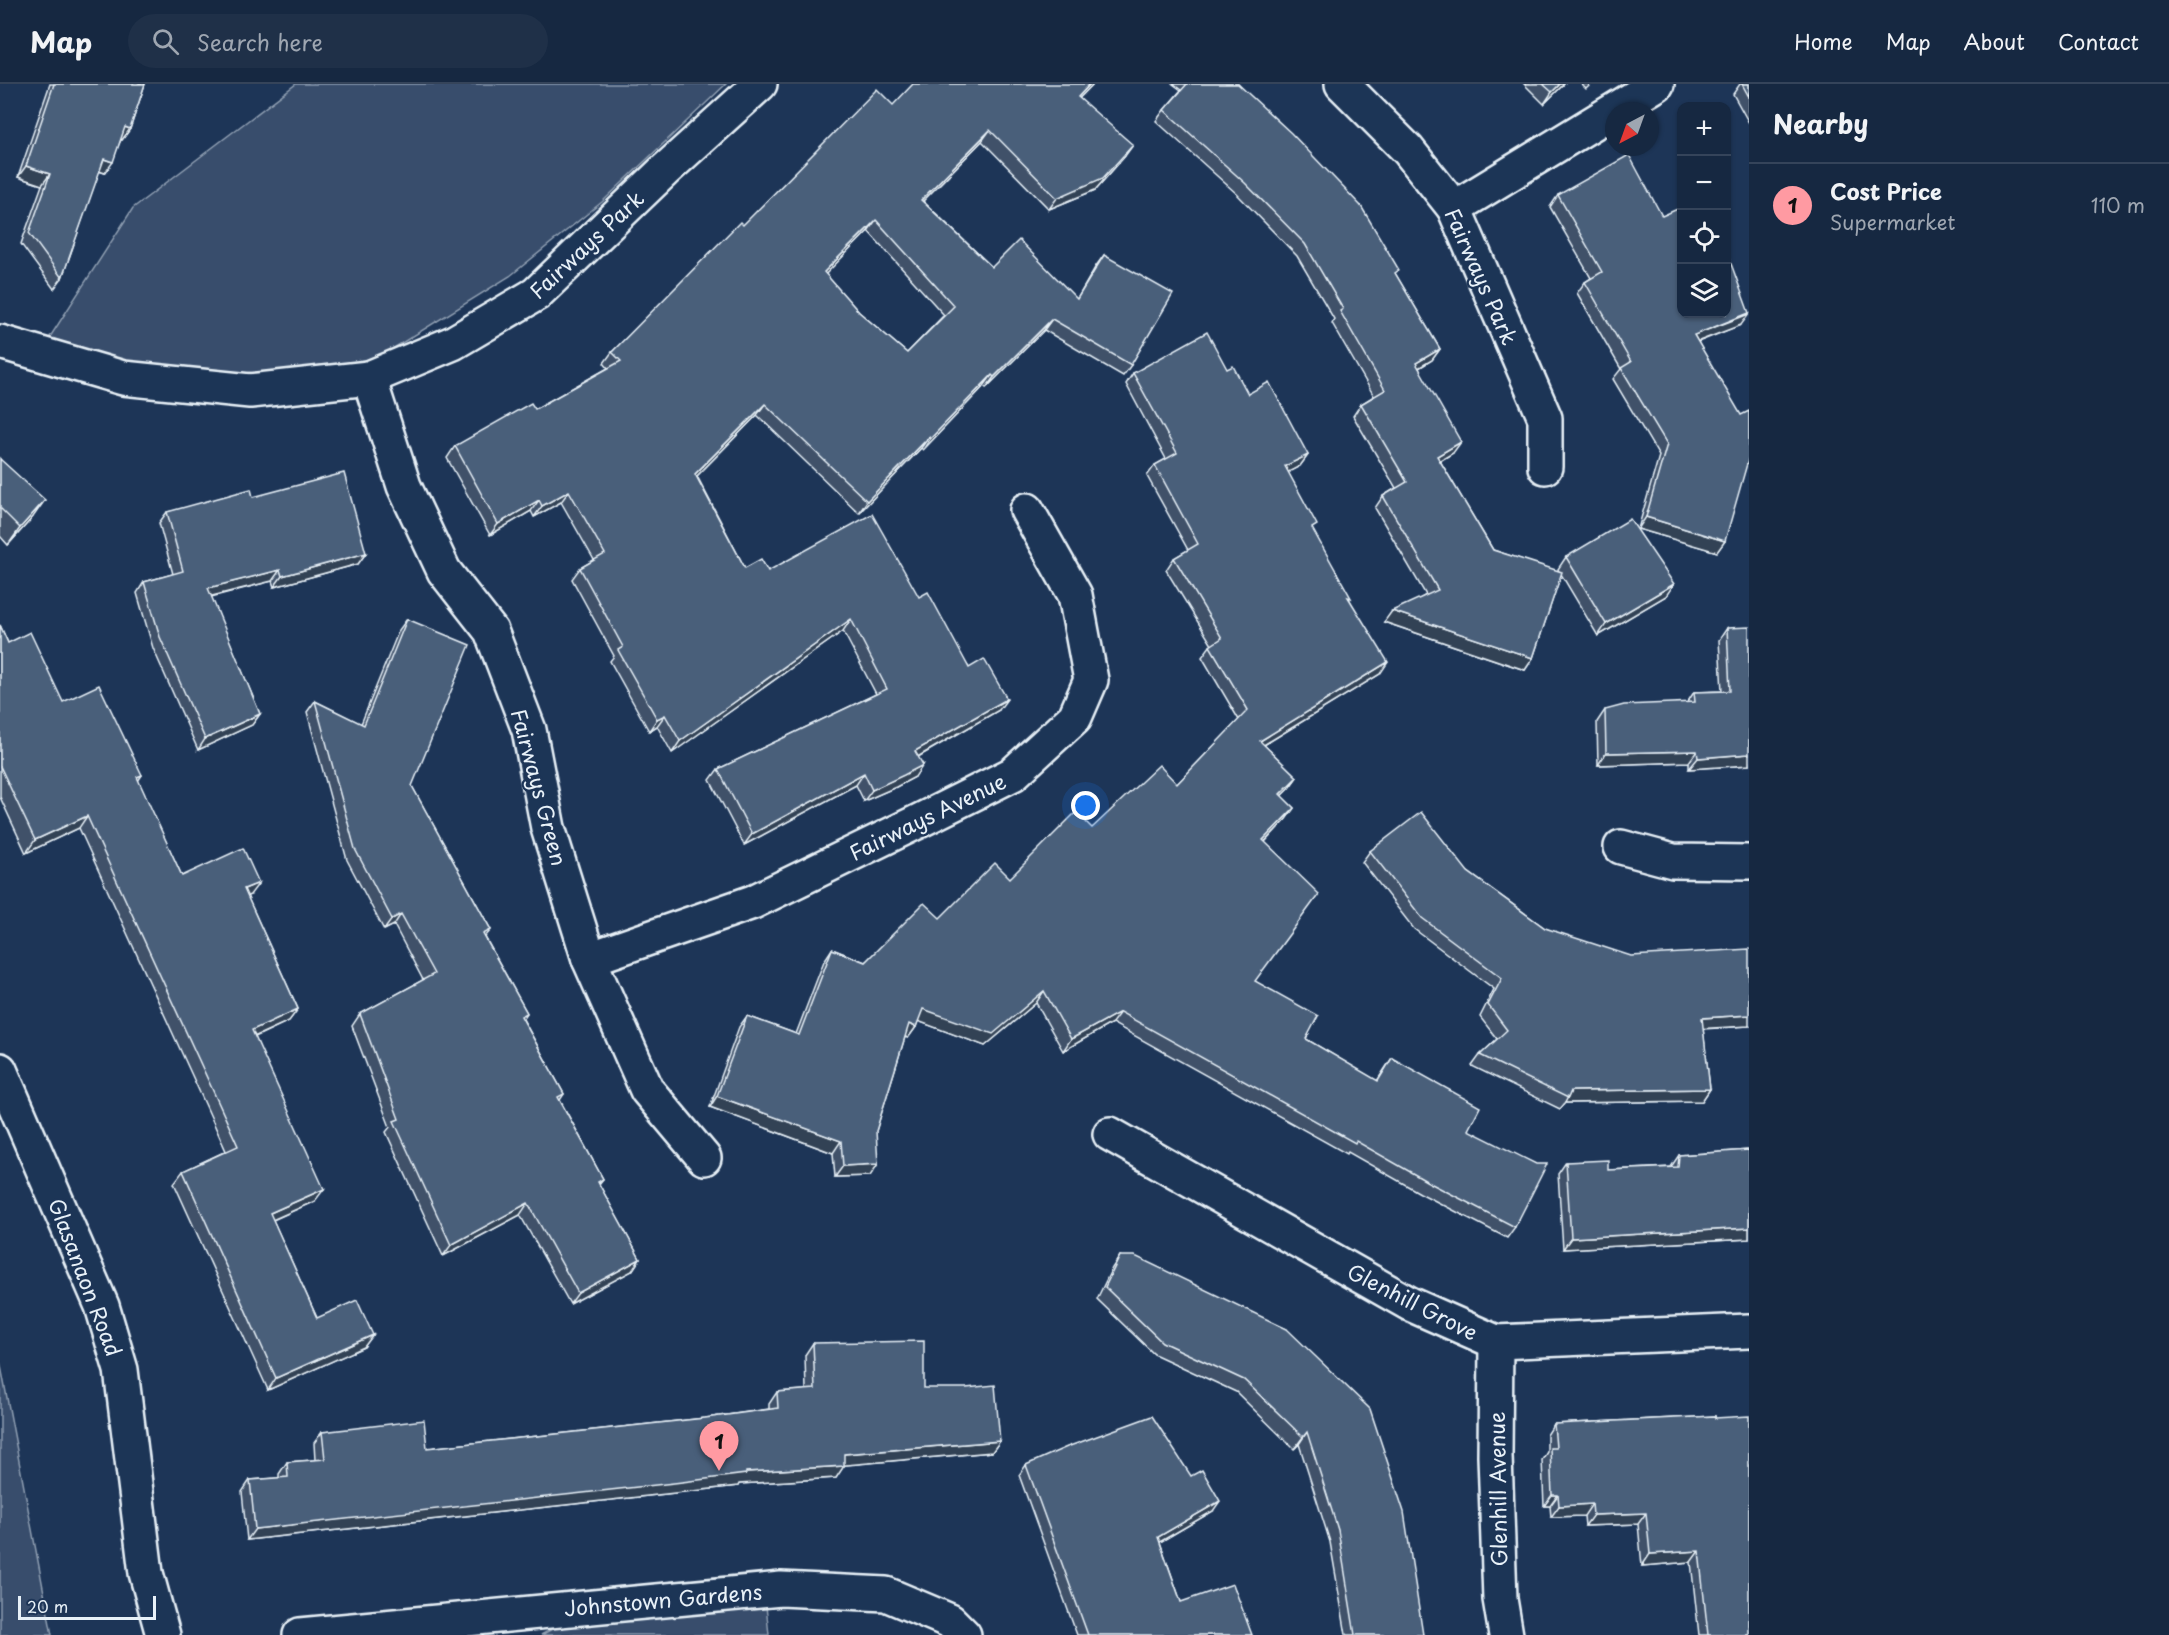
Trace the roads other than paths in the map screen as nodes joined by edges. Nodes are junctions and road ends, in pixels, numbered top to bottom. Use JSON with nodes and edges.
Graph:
{"nodes":[{"id":1,"x":760,"y":84,"type":"edge"},
{"id":2,"x":1342,"y":84,"type":"edge"},
{"id":3,"x":1657,"y":84,"type":"edge"},
{"id":4,"x":1454,"y":208,"type":"junction"},
{"id":5,"x":0,"y":342,"type":"edge"},
{"id":6,"x":369,"y":378,"type":"junction"},
{"id":7,"x":1545,"y":467,"type":"dead end"},
{"id":8,"x":1028,"y":510,"type":"dead end"},
{"id":9,"x":1621,"y":847,"type":"dead end"},
{"id":10,"x":1749,"y":862,"type":"edge"},
{"id":11,"x":589,"y":959,"type":"junction"},
{"id":12,"x":0,"y":1070,"type":"edge"},
{"id":13,"x":1110,"y":1134,"type":"dead end"},
{"id":14,"x":704,"y":1158,"type":"dead end"},
{"id":15,"x":1749,"y":1331,"type":"edge"},
{"id":16,"x":1496,"y":1342,"type":"junction"},
{"id":17,"x":442,"y":1628,"type":"edge"},
{"id":18,"x":957,"y":1628,"type":"edge"},
{"id":19,"x":163,"y":1635,"type":"edge"},
{"id":20,"x":300,"y":1635,"type":"edge"},
{"id":21,"x":1506,"y":1635,"type":"edge"}],
"edges":[{"from":1,"to":6,"type":"street","name":"Fairways Park"},
{"from":2,"to":4,"type":"street","name":"Fairways Park"},
{"from":3,"to":4,"type":"street"},
{"from":4,"to":7,"type":"street","name":"Fairways Park"},
{"from":5,"to":6,"type":"street","name":"Fairways Park"},
{"from":6,"to":11,"type":"street","name":"Fairways Green"},
{"from":8,"to":11,"type":"street","name":"Fairways Avenue"},
{"from":9,"to":10,"type":"street"},
{"from":11,"to":14,"type":"street","name":"Fairways Green"},
{"from":12,"to":19,"type":"street","name":"Glasanaon Road"},
{"from":13,"to":16,"type":"street","name":"Glenhill Grove"},
{"from":15,"to":16,"type":"street","name":"Glenhill Grove"},
{"from":16,"to":21,"type":"street","name":"Glenhill Avenue"},
{"from":17,"to":18,"type":"street","name":"Johnstown Gardens"},
{"from":17,"to":20,"type":"street","name":"Johnstown Gardens"}]}
